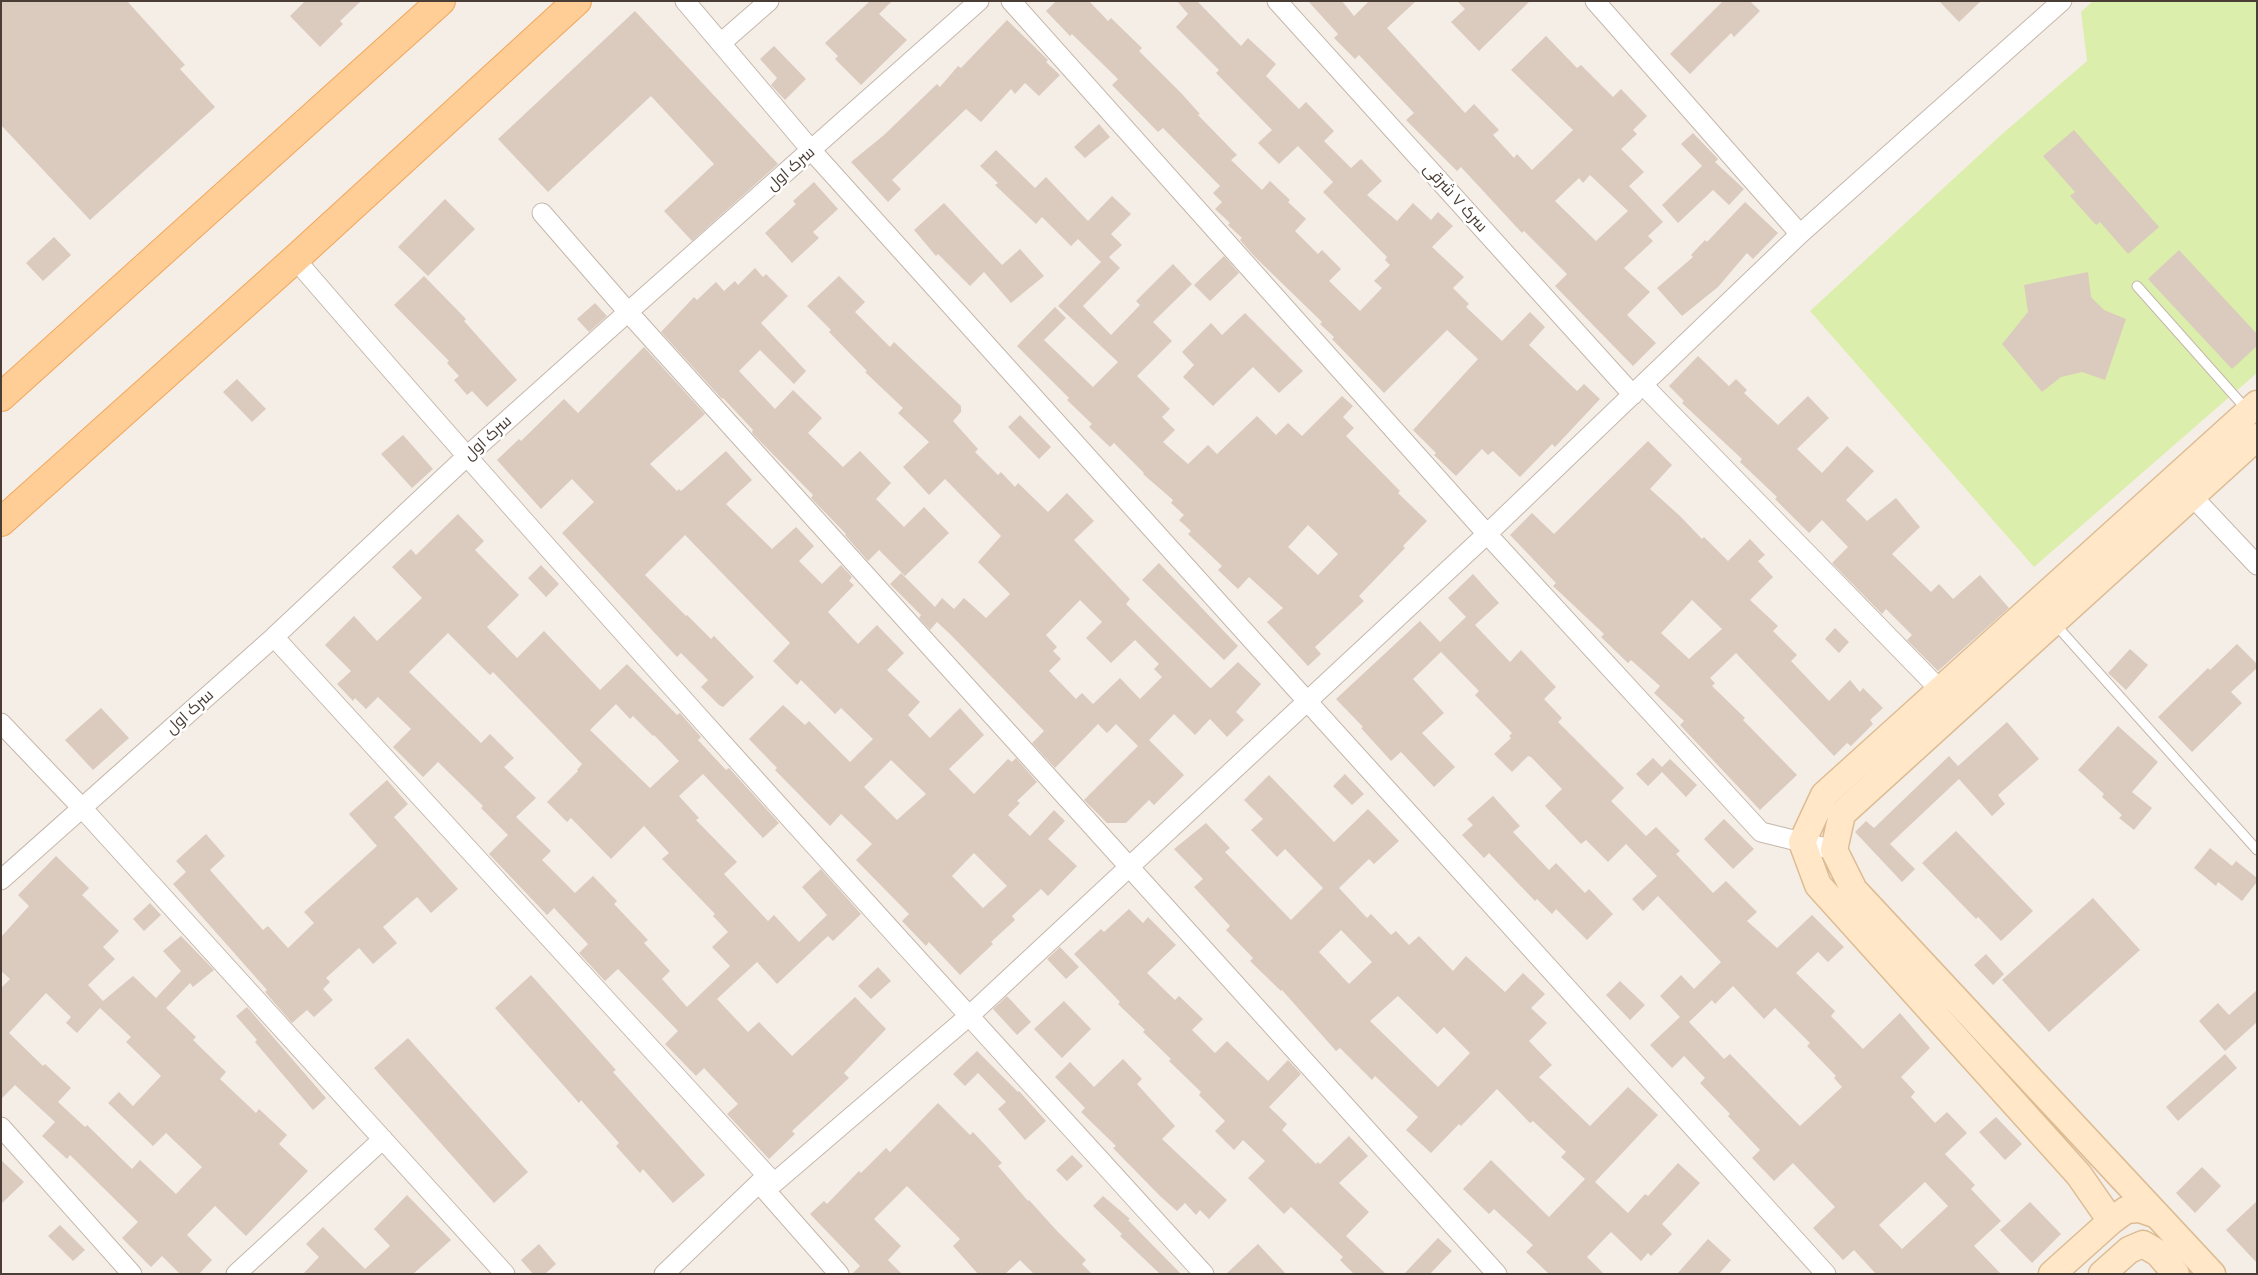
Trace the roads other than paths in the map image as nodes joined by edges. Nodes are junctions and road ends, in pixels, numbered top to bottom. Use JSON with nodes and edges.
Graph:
{"nodes":[{"id":1,"x":441,"y":1,"type":"edge"},
{"id":2,"x":577,"y":1,"type":"edge"},
{"id":3,"x":685,"y":1,"type":"edge"},
{"id":4,"x":769,"y":1,"type":"edge"},
{"id":5,"x":979,"y":1,"type":"edge"},
{"id":6,"x":1011,"y":1,"type":"edge"},
{"id":7,"x":1277,"y":1,"type":"edge"},
{"id":8,"x":1595,"y":1,"type":"edge"},
{"id":9,"x":2062,"y":1,"type":"edge"},
{"id":10,"x":721,"y":43,"type":"junction"},
{"id":11,"x":812,"y":151,"type":"junction"},
{"id":12,"x":542,"y":213,"type":"dead end"},
{"id":13,"x":1800,"y":234,"type":"junction"},
{"id":14,"x":295,"y":259,"type":"junction"},
{"id":15,"x":2137,"y":286,"type":"dead end"},
{"id":16,"x":628,"y":312,"type":"junction"},
{"id":17,"x":1638,"y":390,"type":"junction"},
{"id":18,"x":1,"y":397,"type":"edge"},
{"id":19,"x":2254,"y":412,"type":"edge"},
{"id":20,"x":2257,"y":436,"type":"edge"},
{"id":21,"x":466,"y":457,"type":"junction"},
{"id":22,"x":2192,"y":496,"type":"junction"},
{"id":23,"x":1,"y":522,"type":"edge"},
{"id":24,"x":1487,"y":534,"type":"junction"},
{"id":25,"x":2257,"y":565,"type":"edge"},
{"id":26,"x":2053,"y":622,"type":"junction"},
{"id":27,"x":274,"y":637,"type":"junction"},
{"id":28,"x":1941,"y":691,"type":"junction"},
{"id":29,"x":1307,"y":701,"type":"junction"},
{"id":30,"x":1959,"y":710,"type":"junction"},
{"id":31,"x":1,"y":722,"type":"edge"},
{"id":32,"x":83,"y":809,"type":"junction"},
{"id":33,"x":1802,"y":842,"type":"junction"},
{"id":34,"x":1834,"y":850,"type":"junction"},
{"id":35,"x":2257,"y":850,"type":"edge"},
{"id":36,"x":1129,"y":866,"type":"junction"},
{"id":37,"x":1,"y":880,"type":"edge"},
{"id":38,"x":969,"y":1016,"type":"junction"},
{"id":39,"x":1,"y":1127,"type":"edge"},
{"id":40,"x":383,"y":1139,"type":"junction"},
{"id":41,"x":767,"y":1183,"type":"junction"},
{"id":42,"x":2157,"y":1215,"type":"junction"},
{"id":43,"x":2111,"y":1221,"type":"junction"},
{"id":44,"x":132,"y":1274,"type":"edge"},
{"id":45,"x":236,"y":1274,"type":"edge"},
{"id":46,"x":504,"y":1274,"type":"edge"},
{"id":47,"x":664,"y":1274,"type":"edge"},
{"id":48,"x":839,"y":1274,"type":"edge"},
{"id":49,"x":1204,"y":1274,"type":"edge"},
{"id":50,"x":1497,"y":1274,"type":"edge"},
{"id":51,"x":1826,"y":1274,"type":"edge"},
{"id":52,"x":2052,"y":1274,"type":"edge"},
{"id":53,"x":2102,"y":1274,"type":"edge"},
{"id":54,"x":2176,"y":1274,"type":"edge"},
{"id":55,"x":2212,"y":1274,"type":"edge"}],
"edges":[{"from":1,"to":18,"type":"main road"},
{"from":2,"to":14,"type":"main road"},
{"from":3,"to":10,"type":"street"},
{"from":4,"to":10,"type":"street"},
{"from":5,"to":11,"type":"street","name":"سرک‌ اول"},
{"from":6,"to":24,"type":"street"},
{"from":7,"to":17,"type":"street","name":"سرک ۷ شرقی"},
{"from":8,"to":13,"type":"street"},
{"from":9,"to":13,"type":"street"},
{"from":10,"to":11,"type":"street"},
{"from":11,"to":16,"type":"street","name":"سرک‌ اول"},
{"from":11,"to":29,"type":"street"},
{"from":12,"to":16,"type":"street"},
{"from":13,"to":17,"type":"street"},
{"from":14,"to":21,"type":"street"},
{"from":14,"to":23,"type":"main road"},
{"from":15,"to":19,"type":"lane"},
{"from":16,"to":21,"type":"street","name":"سرک‌ اول"},
{"from":16,"to":36,"type":"street"},
{"from":17,"to":24,"type":"street"},
{"from":17,"to":28,"type":"street","name":"سرک ۷ شرقی"},
{"from":19,"to":28,"type":"street"},
{"from":20,"to":22,"type":"street"},
{"from":21,"to":27,"type":"street","name":"سرک‌ اول"},
{"from":21,"to":38,"type":"street"},
{"from":22,"to":25,"type":"street"},
{"from":22,"to":26,"type":"street"},
{"from":24,"to":29,"type":"street"},
{"from":24,"to":33,"type":"street"},
{"from":26,"to":30,"type":"street"},
{"from":26,"to":35,"type":"lane"},
{"from":27,"to":32,"type":"street","name":"سرک‌ اول"},
{"from":27,"to":41,"type":"street"},
{"from":28,"to":30,"type":"street","name":"سرک ۷ شرقی"},
{"from":28,"to":33,"type":"street"},
{"from":29,"to":36,"type":"street"},
{"from":29,"to":51,"type":"street"},
{"from":30,"to":34,"type":"street"},
{"from":31,"to":32,"type":"street"},
{"from":32,"to":37,"type":"street","name":"سرک‌ اول"},
{"from":32,"to":40,"type":"street"},
{"from":33,"to":34,"type":"street"},
{"from":33,"to":43,"type":"street"},
{"from":34,"to":42,"type":"street"},
{"from":36,"to":38,"type":"street"},
{"from":36,"to":50,"type":"street"},
{"from":38,"to":41,"type":"street"},
{"from":38,"to":49,"type":"street"},
{"from":39,"to":44,"type":"street"},
{"from":40,"to":45,"type":"street"},
{"from":40,"to":46,"type":"street"},
{"from":41,"to":47,"type":"street"},
{"from":41,"to":48,"type":"street"},
{"from":42,"to":43,"type":"street"},
{"from":42,"to":55,"type":"street"},
{"from":43,"to":52,"type":"street"},
{"from":53,"to":54,"type":"street"}]}
